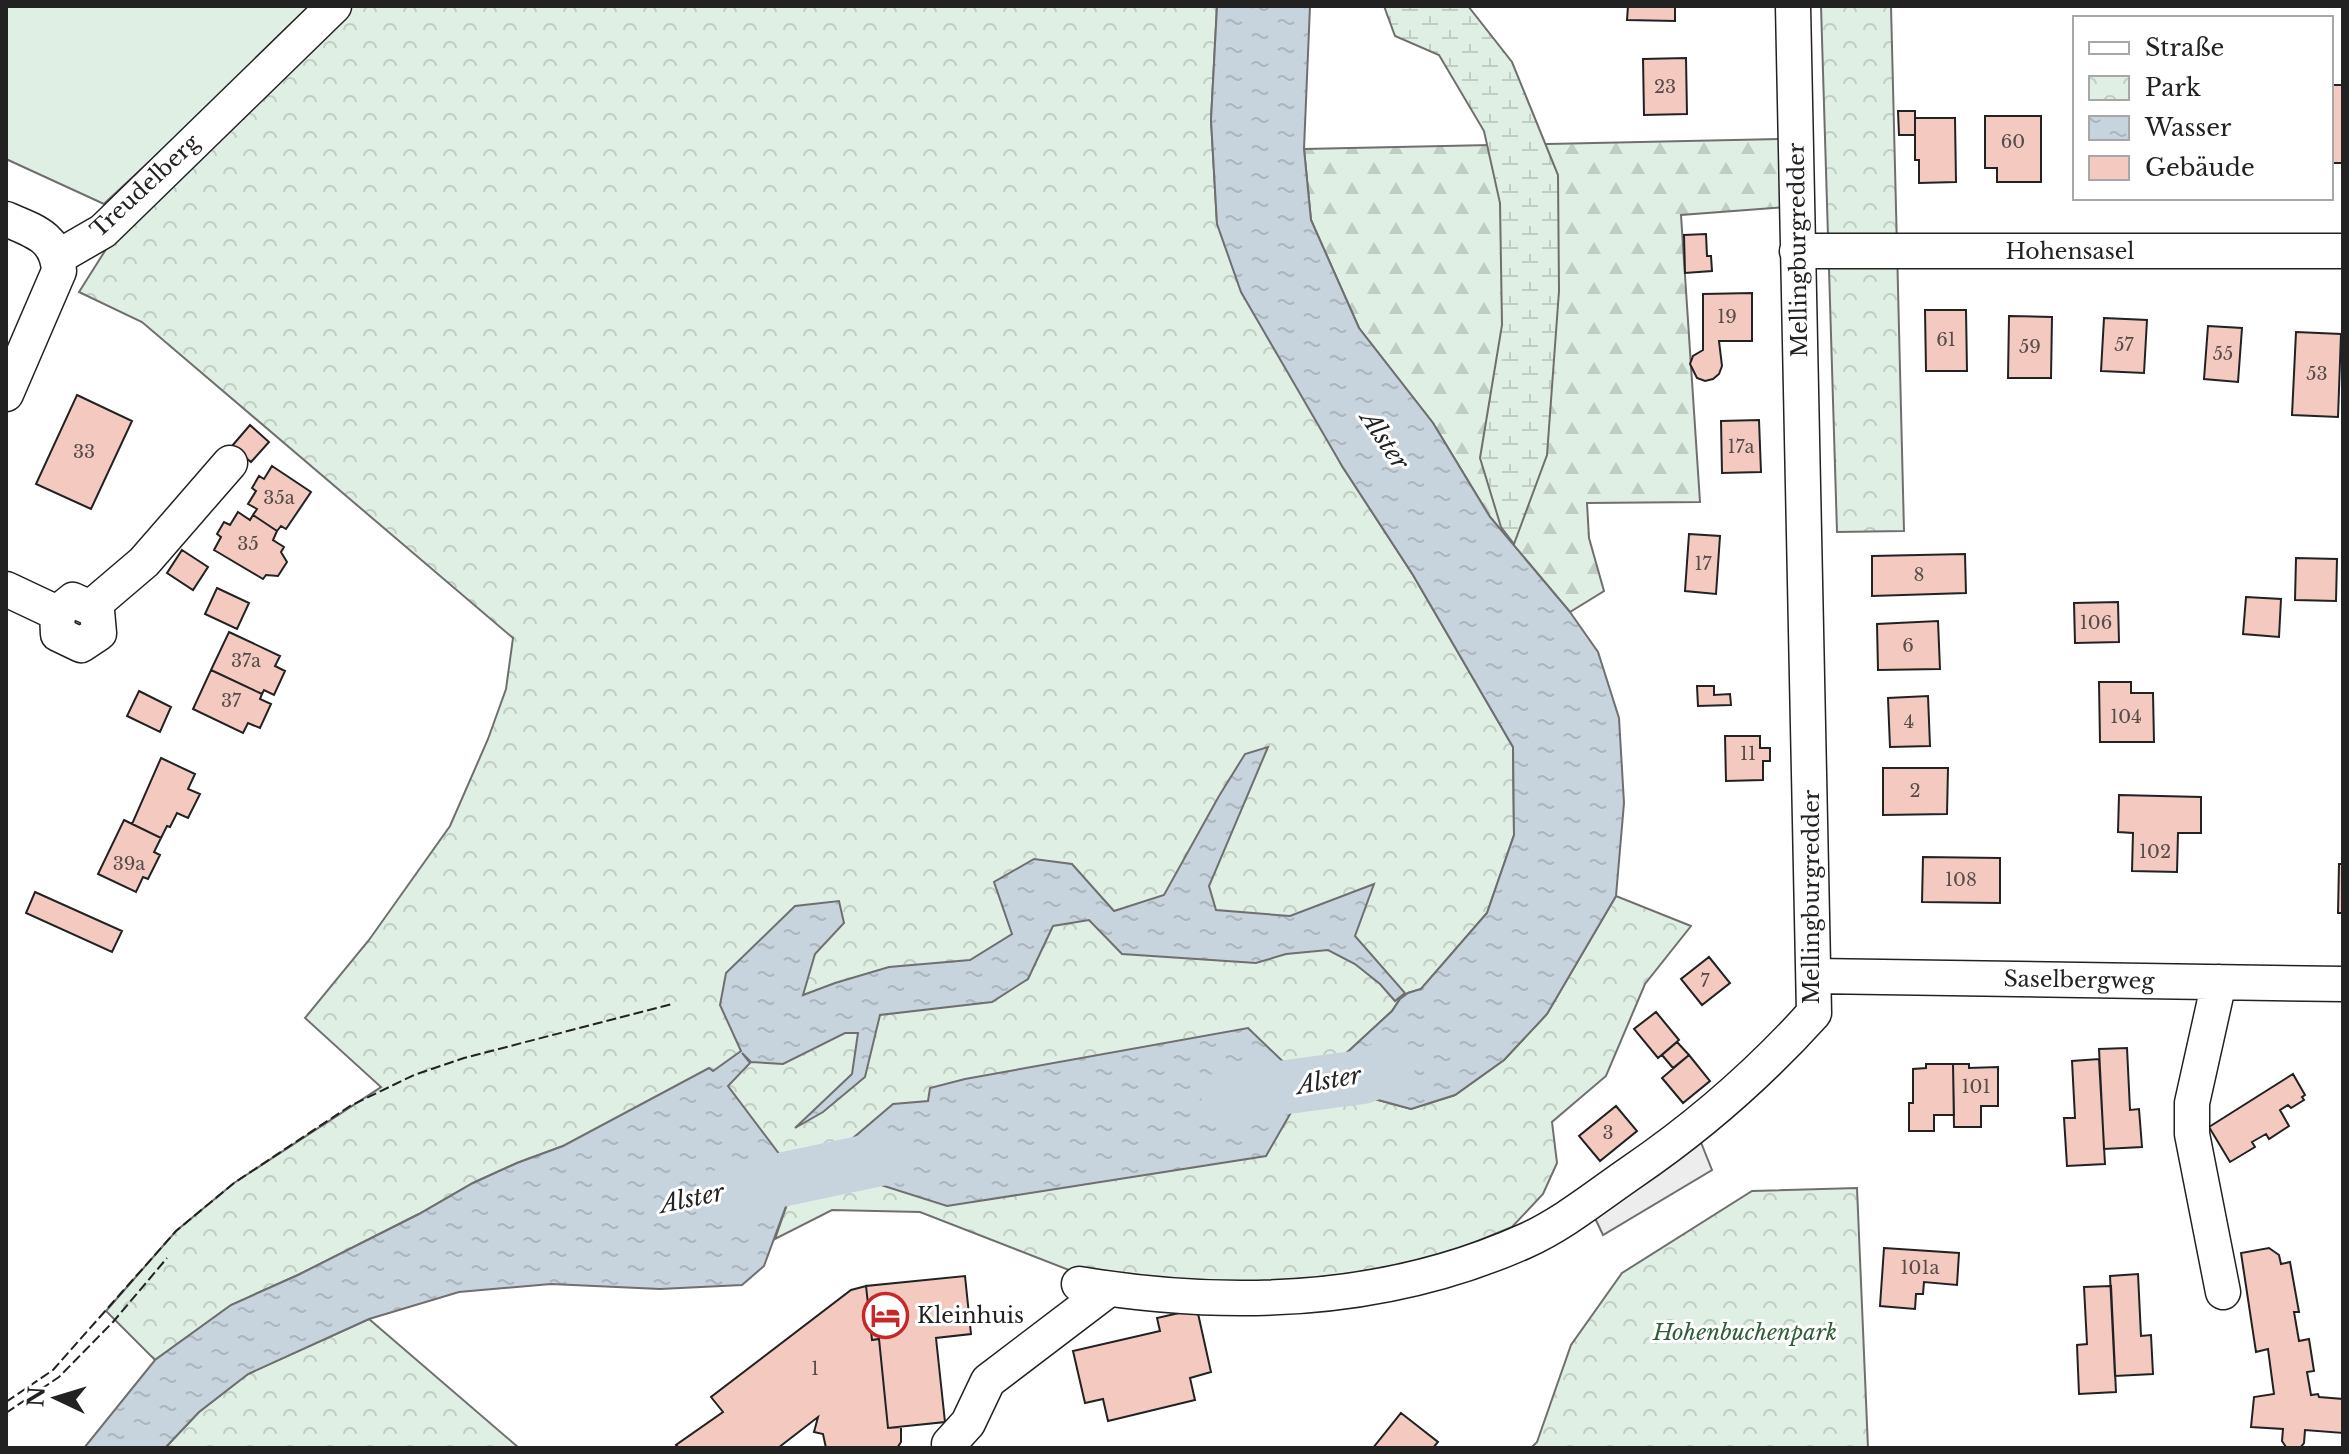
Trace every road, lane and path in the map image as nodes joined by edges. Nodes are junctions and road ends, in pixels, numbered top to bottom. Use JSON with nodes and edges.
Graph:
{"nodes":[{"id":1,"x":334,"y":6,"type":"edge"},
{"id":2,"x":1793,"y":6,"type":"edge"},
{"id":3,"x":6,"y":219,"type":"edge"},
{"id":4,"x":1797,"y":251,"type":"junction"},
{"id":5,"x":2343,"y":251,"type":"edge"},
{"id":6,"x":58,"y":257,"type":"junction"},
{"id":7,"x":6,"y":394,"type":"edge"},
{"id":8,"x":230,"y":463,"type":"dead end"},
{"id":9,"x":6,"y":589,"type":"edge"},
{"id":10,"x":1815,"y":976,"type":"junction"},
{"id":11,"x":2219,"y":982,"type":"junction"},
{"id":12,"x":2343,"y":984,"type":"edge"},
{"id":13,"x":2223,"y":1292,"type":"dead end"},
{"id":14,"x":949,"y":1444,"type":"dead end"}],
"edges":[{"from":1,"to":6,"type":"street","name":"Treudelberg"},
{"from":2,"to":4,"type":"street","name":"Mellingburgredder"},
{"from":3,"to":6,"type":"street"},
{"from":4,"to":5,"type":"street","name":"Hohensasel"},
{"from":4,"to":10,"type":"street","name":"Mellingburgredder"},
{"from":6,"to":7,"type":"street"},
{"from":8,"to":9,"type":"street"},
{"from":10,"to":11,"type":"street","name":"Saselbergweg"},
{"from":10,"to":14,"type":"street","name":"Mellingburgredder"},
{"from":11,"to":12,"type":"street","name":"Saselbergweg"},
{"from":11,"to":13,"type":"street"}]}
